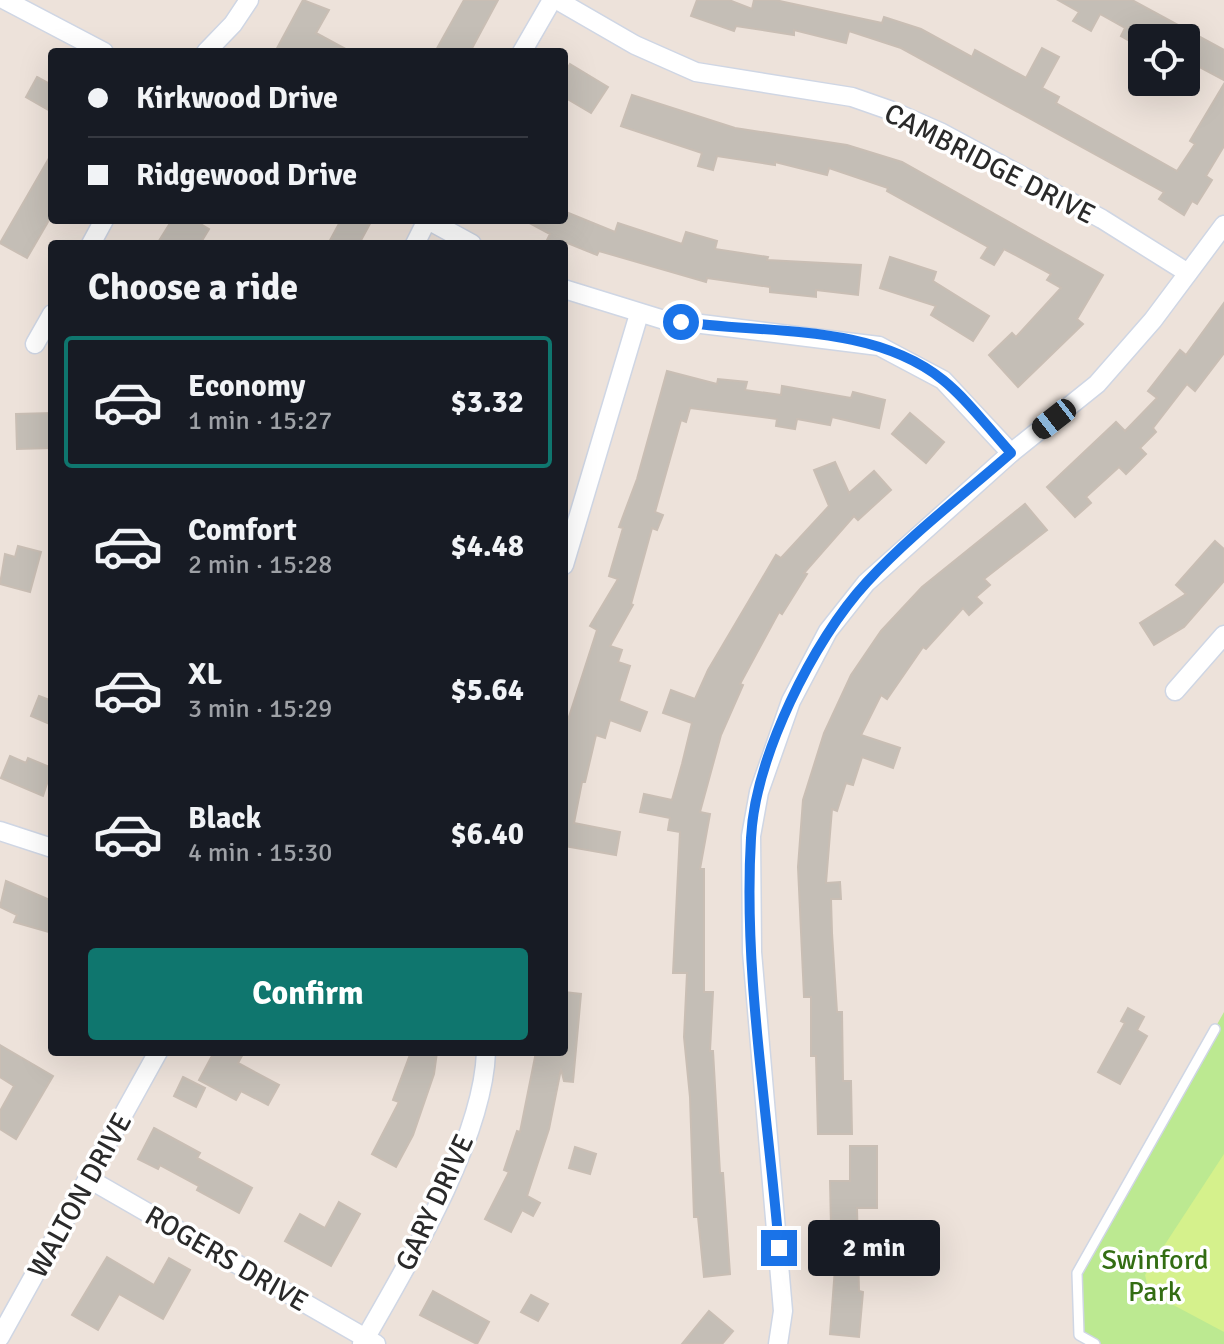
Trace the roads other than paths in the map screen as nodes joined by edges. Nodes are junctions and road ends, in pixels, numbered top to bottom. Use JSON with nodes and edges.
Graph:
{"nodes":[{"id":1,"x":5,"y":0,"type":"edge"},
{"id":2,"x":249,"y":0,"type":"edge"},
{"id":3,"x":554,"y":0,"type":"edge"},
{"id":4,"x":96,"y":48,"type":"edge"},
{"id":5,"x":210,"y":48,"type":"edge"},
{"id":6,"x":524,"y":48,"type":"edge"},
{"id":7,"x":435,"y":224,"type":"edge"},
{"id":8,"x":1224,"y":225,"type":"edge"},
{"id":9,"x":465,"y":240,"type":"edge"},
{"id":10,"x":1188,"y":273,"type":"junction"},
{"id":11,"x":568,"y":290,"type":"edge"},
{"id":12,"x":639,"y":314,"type":"junction"},
{"id":13,"x":48,"y":321,"type":"edge"},
{"id":14,"x":35,"y":344,"type":"dead end"},
{"id":15,"x":1011,"y":453,"type":"junction"},
{"id":16,"x":568,"y":552,"type":"edge"},
{"id":17,"x":1224,"y":635,"type":"edge"},
{"id":18,"x":1175,"y":691,"type":"dead end"},
{"id":19,"x":0,"y":831,"type":"edge"},
{"id":20,"x":48,"y":847,"type":"edge"},
{"id":21,"x":1215,"y":1029,"type":"dead end"},
{"id":22,"x":156,"y":1056,"type":"edge"},
{"id":23,"x":485,"y":1056,"type":"edge"},
{"id":24,"x":89,"y":1179,"type":"junction"},
{"id":25,"x":0,"y":1337,"type":"edge"},
{"id":26,"x":368,"y":1342,"type":"edge"},
{"id":27,"x":778,"y":1344,"type":"edge"},
{"id":28,"x":1095,"y":1344,"type":"edge"}],
"edges":[{"from":1,"to":4,"type":"street"},
{"from":2,"to":5,"type":"street"},
{"from":3,"to":6,"type":"street"},
{"from":3,"to":10,"type":"street","name":"CAMBRIDGE DRIVE"},
{"from":7,"to":9,"type":"street"},
{"from":8,"to":10,"type":"street"},
{"from":10,"to":15,"type":"street"},
{"from":11,"to":12,"type":"street"},
{"from":12,"to":15,"type":"street"},
{"from":12,"to":16,"type":"street"},
{"from":13,"to":14,"type":"street"},
{"from":15,"to":27,"type":"street"},
{"from":17,"to":18,"type":"street"},
{"from":19,"to":20,"type":"street"},
{"from":21,"to":28,"type":"lane"},
{"from":22,"to":24,"type":"street","name":"WALTON DRIVE"},
{"from":23,"to":26,"type":"street","name":"GARY DRIVE"},
{"from":24,"to":25,"type":"street","name":"WALTON DRIVE"},
{"from":24,"to":26,"type":"street","name":"ROGERS DRIVE"}]}
